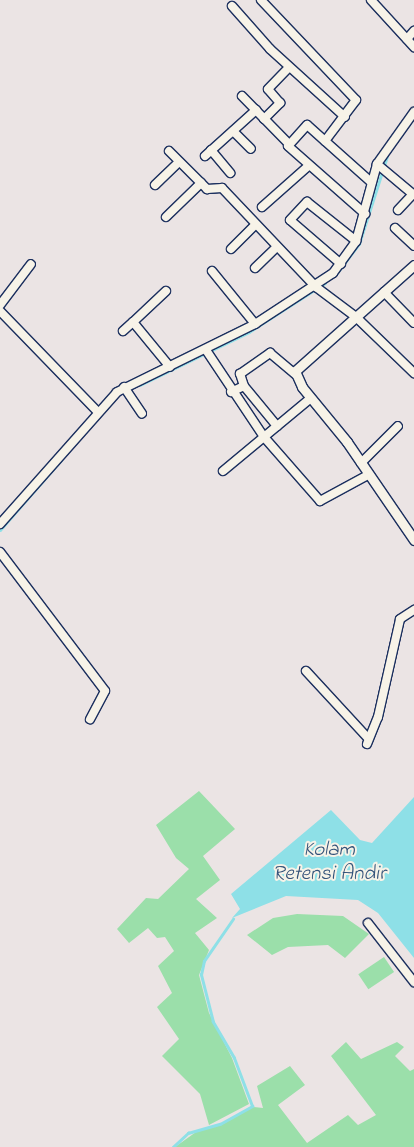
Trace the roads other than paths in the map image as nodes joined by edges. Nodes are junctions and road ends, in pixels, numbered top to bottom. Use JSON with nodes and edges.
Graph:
{"nodes":[{"id":1,"x":261,"y":0,"type":"edge"},
{"id":2,"x":371,"y":0,"type":"edge"},
{"id":3,"x":232,"y":6,"type":"dead end"},
{"id":4,"x":414,"y":31,"type":"edge"},
{"id":5,"x":407,"y":39,"type":"junction"},
{"id":6,"x":414,"y":47,"type":"edge"},
{"id":7,"x":289,"y":67,"type":"junction"},
{"id":8,"x":242,"y":96,"type":"dead end"},
{"id":9,"x":256,"y":110,"type":"junction"},
{"id":10,"x":414,"y":112,"type":"edge"},
{"id":11,"x":345,"y":117,"type":"junction"},
{"id":12,"x":264,"y":119,"type":"junction"},
{"id":13,"x":233,"y":131,"type":"junction"},
{"id":14,"x":324,"y":141,"type":"junction"},
{"id":15,"x":287,"y":142,"type":"junction"},
{"id":16,"x":250,"y":149,"type":"dead end"},
{"id":17,"x":212,"y":150,"type":"junction"},
{"id":18,"x":169,"y":152,"type":"dead end"},
{"id":19,"x":205,"y":156,"type":"dead end"},
{"id":20,"x":179,"y":162,"type":"junction"},
{"id":21,"x":380,"y":166,"type":"junction"},
{"id":22,"x":308,"y":167,"type":"junction"},
{"id":23,"x":230,"y":172,"type":"dead end"},
{"id":24,"x":371,"y":182,"type":"junction"},
{"id":25,"x":201,"y":183,"type":"junction"},
{"id":26,"x":155,"y":185,"type":"dead end"},
{"id":27,"x":413,"y":194,"type":"edge"},
{"id":28,"x":262,"y":208,"type":"dead end"},
{"id":29,"x":398,"y":210,"type":"dead end"},
{"id":30,"x":365,"y":214,"type":"junction"},
{"id":31,"x":166,"y":217,"type":"dead end"},
{"id":32,"x":255,"y":225,"type":"junction"},
{"id":33,"x":395,"y":228,"type":"dead end"},
{"id":34,"x":356,"y":241,"type":"junction"},
{"id":35,"x":414,"y":246,"type":"edge"},
{"id":36,"x":277,"y":247,"type":"junction"},
{"id":37,"x":231,"y":249,"type":"dead end"},
{"id":38,"x":31,"y":264,"type":"dead end"},
{"id":39,"x":341,"y":264,"type":"junction"},
{"id":40,"x":414,"y":265,"type":"edge"},
{"id":41,"x":255,"y":268,"type":"dead end"},
{"id":42,"x":212,"y":271,"type":"dead end"},
{"id":43,"x":318,"y":288,"type":"junction"},
{"id":44,"x":166,"y":292,"type":"dead end"},
{"id":45,"x":384,"y":292,"type":"junction"},
{"id":46,"x":0,"y":305,"type":"edge"},
{"id":47,"x":0,"y":311,"type":"edge"},
{"id":48,"x":356,"y":317,"type":"junction"},
{"id":49,"x":133,"y":322,"type":"junction"},
{"id":50,"x":414,"y":323,"type":"edge"},
{"id":51,"x":255,"y":324,"type":"junction"},
{"id":52,"x":123,"y":331,"type":"dead end"},
{"id":53,"x":207,"y":352,"type":"junction"},
{"id":54,"x":170,"y":367,"type":"junction"},
{"id":55,"x":295,"y":374,"type":"junction"},
{"id":56,"x":414,"y":374,"type":"edge"},
{"id":57,"x":244,"y":386,"type":"junction"},
{"id":58,"x":126,"y":390,"type":"junction"},
{"id":59,"x":231,"y":392,"type":"junction"},
{"id":60,"x":311,"y":398,"type":"junction"},
{"id":61,"x":98,"y":412,"type":"junction"},
{"id":62,"x":142,"y":414,"type":"dead end"},
{"id":63,"x":277,"y":426,"type":"junction"},
{"id":64,"x":398,"y":426,"type":"dead end"},
{"id":65,"x":264,"y":438,"type":"junction"},
{"id":66,"x":361,"y":463,"type":"junction"},
{"id":67,"x":223,"y":471,"type":"dead end"},
{"id":68,"x":368,"y":475,"type":"junction"},
{"id":69,"x":0,"y":524,"type":"edge"},
{"id":70,"x":414,"y":540,"type":"edge"},
{"id":71,"x":0,"y":552,"type":"edge"},
{"id":72,"x":414,"y":610,"type":"edge"},
{"id":73,"x":306,"y":671,"type":"dead end"},
{"id":74,"x":90,"y":719,"type":"dead end"},
{"id":75,"x":368,"y":924,"type":"dead end"},
{"id":76,"x":414,"y":982,"type":"edge"}],
"edges":[{"from":1,"to":11,"type":"street"},
{"from":2,"to":5,"type":"street"},
{"from":3,"to":7,"type":"street"},
{"from":4,"to":5,"type":"street"},
{"from":5,"to":6,"type":"street"},
{"from":7,"to":11,"type":"street"},
{"from":7,"to":12,"type":"street"},
{"from":8,"to":9,"type":"street"},
{"from":9,"to":12,"type":"street"},
{"from":9,"to":13,"type":"street"},
{"from":10,"to":21,"type":"street"},
{"from":11,"to":14,"type":"street"},
{"from":12,"to":15,"type":"street"},
{"from":13,"to":16,"type":"street"},
{"from":13,"to":17,"type":"street"},
{"from":14,"to":15,"type":"street"},
{"from":14,"to":24,"type":"street"},
{"from":15,"to":22,"type":"street"},
{"from":17,"to":19,"type":"street"},
{"from":17,"to":23,"type":"street"},
{"from":18,"to":20,"type":"street"},
{"from":20,"to":25,"type":"street"},
{"from":20,"to":26,"type":"street"},
{"from":21,"to":24,"type":"street"},
{"from":21,"to":27,"type":"street"},
{"from":22,"to":28,"type":"street"},
{"from":22,"to":30,"type":"street"},
{"from":24,"to":30,"type":"street"},
{"from":25,"to":31,"type":"street"},
{"from":25,"to":32,"type":"street"},
{"from":27,"to":29,"type":"street"},
{"from":30,"to":34,"type":"street"},
{"from":32,"to":36,"type":"street"},
{"from":32,"to":37,"type":"street"},
{"from":33,"to":35,"type":"street"},
{"from":34,"to":39,"type":"street"},
{"from":34,"to":39,"type":"street"},
{"from":36,"to":41,"type":"street"},
{"from":36,"to":43,"type":"street"},
{"from":38,"to":46,"type":"street"},
{"from":39,"to":43,"type":"street"},
{"from":40,"to":45,"type":"street"},
{"from":42,"to":51,"type":"street"},
{"from":43,"to":48,"type":"street"},
{"from":43,"to":51,"type":"street"},
{"from":44,"to":49,"type":"street"},
{"from":45,"to":48,"type":"street"},
{"from":45,"to":50,"type":"street"},
{"from":47,"to":61,"type":"street"},
{"from":48,"to":55,"type":"street"},
{"from":48,"to":56,"type":"street"},
{"from":49,"to":52,"type":"street"},
{"from":49,"to":54,"type":"street"},
{"from":51,"to":53,"type":"street"},
{"from":53,"to":54,"type":"street"},
{"from":53,"to":59,"type":"street"},
{"from":54,"to":58,"type":"street"},
{"from":55,"to":57,"type":"street"},
{"from":55,"to":60,"type":"street"},
{"from":57,"to":59,"type":"street"},
{"from":57,"to":63,"type":"street"},
{"from":58,"to":61,"type":"street"},
{"from":58,"to":62,"type":"street"},
{"from":59,"to":65,"type":"street"},
{"from":60,"to":63,"type":"street"},
{"from":60,"to":66,"type":"street"},
{"from":61,"to":69,"type":"street"},
{"from":63,"to":65,"type":"street"},
{"from":64,"to":66,"type":"street"},
{"from":65,"to":67,"type":"street"},
{"from":65,"to":68,"type":"street"},
{"from":66,"to":68,"type":"street"},
{"from":68,"to":70,"type":"street"},
{"from":71,"to":74,"type":"street"},
{"from":72,"to":73,"type":"street"},
{"from":75,"to":76,"type":"street"}]}
